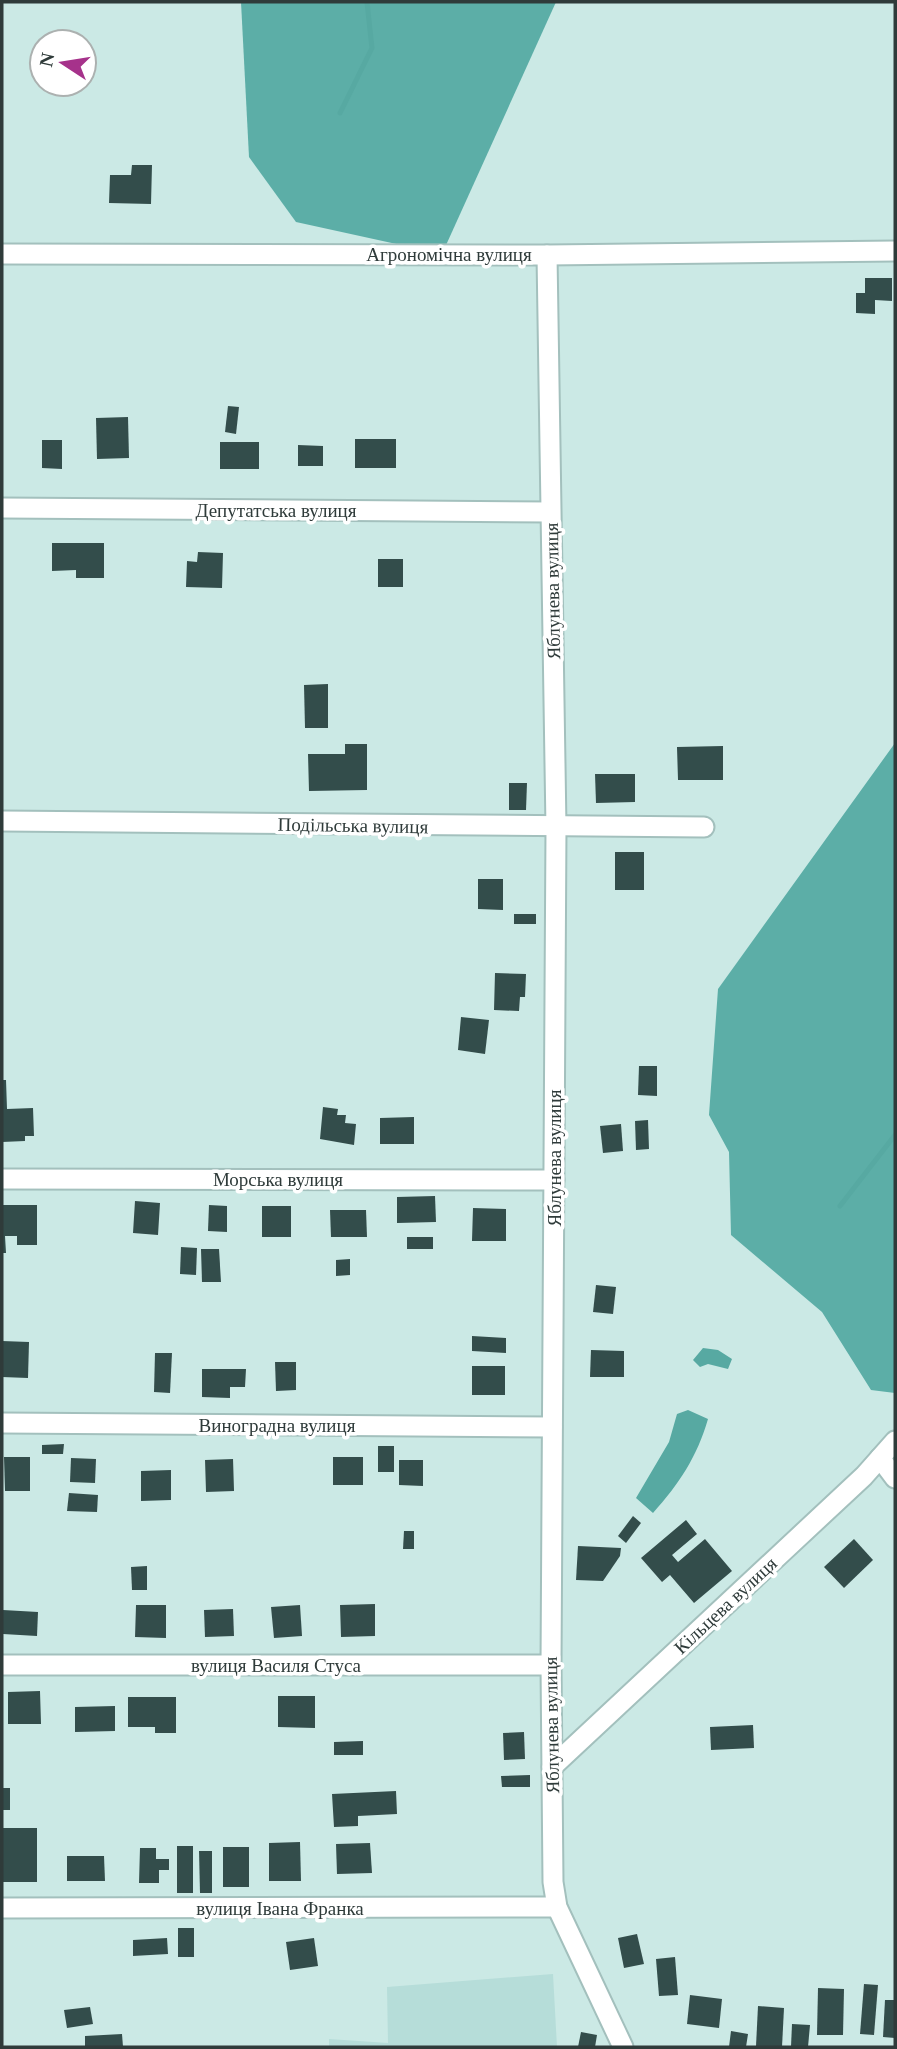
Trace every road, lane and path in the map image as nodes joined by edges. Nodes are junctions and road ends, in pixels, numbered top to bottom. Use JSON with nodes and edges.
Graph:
{"nodes":[{"id":1,"x":895,"y":251,"type":"edge"},
{"id":2,"x":2,"y":254,"type":"edge"},
{"id":3,"x":547,"y":254,"type":"junction"},
{"id":4,"x":2,"y":508,"type":"edge"},
{"id":5,"x":550,"y":512,"type":"junction"},
{"id":6,"x":2,"y":821,"type":"edge"},
{"id":7,"x":704,"y":827,"type":"dead end"},
{"id":8,"x":556,"y":828,"type":"junction"},
{"id":9,"x":2,"y":1179,"type":"edge"},
{"id":10,"x":554,"y":1180,"type":"junction"},
{"id":11,"x":2,"y":1423,"type":"edge"},
{"id":12,"x":552,"y":1426,"type":"junction"},
{"id":13,"x":895,"y":1441,"type":"edge"},
{"id":14,"x":880,"y":1458,"type":"junction"},
{"id":15,"x":895,"y":1478,"type":"edge"},
{"id":16,"x":2,"y":1665,"type":"edge"},
{"id":17,"x":551,"y":1665,"type":"junction"},
{"id":18,"x":552,"y":1767,"type":"junction"},
{"id":19,"x":2,"y":1908,"type":"edge"},
{"id":20,"x":557,"y":1908,"type":"junction"},
{"id":21,"x":623,"y":2047,"type":"edge"}],
"edges":[{"from":1,"to":3,"type":"street","name":"Агрономічна вулиця"},
{"from":2,"to":3,"type":"street","name":"Агрономічна вулиця"},
{"from":3,"to":5,"type":"street","name":"Яблунева вулиця"},
{"from":4,"to":5,"type":"street","name":"Депутатська вулиця"},
{"from":5,"to":8,"type":"street","name":"Яблунева вулиця"},
{"from":6,"to":8,"type":"street","name":"Подільська вулиця"},
{"from":7,"to":8,"type":"street","name":"Подільська вулиця"},
{"from":8,"to":10,"type":"street","name":"Яблунева вулиця"},
{"from":9,"to":10,"type":"street","name":"Морська вулиця"},
{"from":10,"to":12,"type":"street","name":"Яблунева вулиця"},
{"from":11,"to":12,"type":"street","name":"Виноградна вулиця"},
{"from":12,"to":17,"type":"street","name":"Яблунева вулиця"},
{"from":13,"to":14,"type":"street","name":"Кільцева вулиця"},
{"from":14,"to":15,"type":"street"},
{"from":14,"to":18,"type":"street","name":"Кільцева вулиця"},
{"from":16,"to":17,"type":"street","name":"вулиця Василя Стуса"},
{"from":17,"to":18,"type":"street","name":"Яблунева вулиця"},
{"from":18,"to":20,"type":"street","name":"Яблунева вулиця"},
{"from":19,"to":20,"type":"street","name":"вулиця Івана Франка"},
{"from":20,"to":21,"type":"street","name":"Яблунева вулиця"}]}
